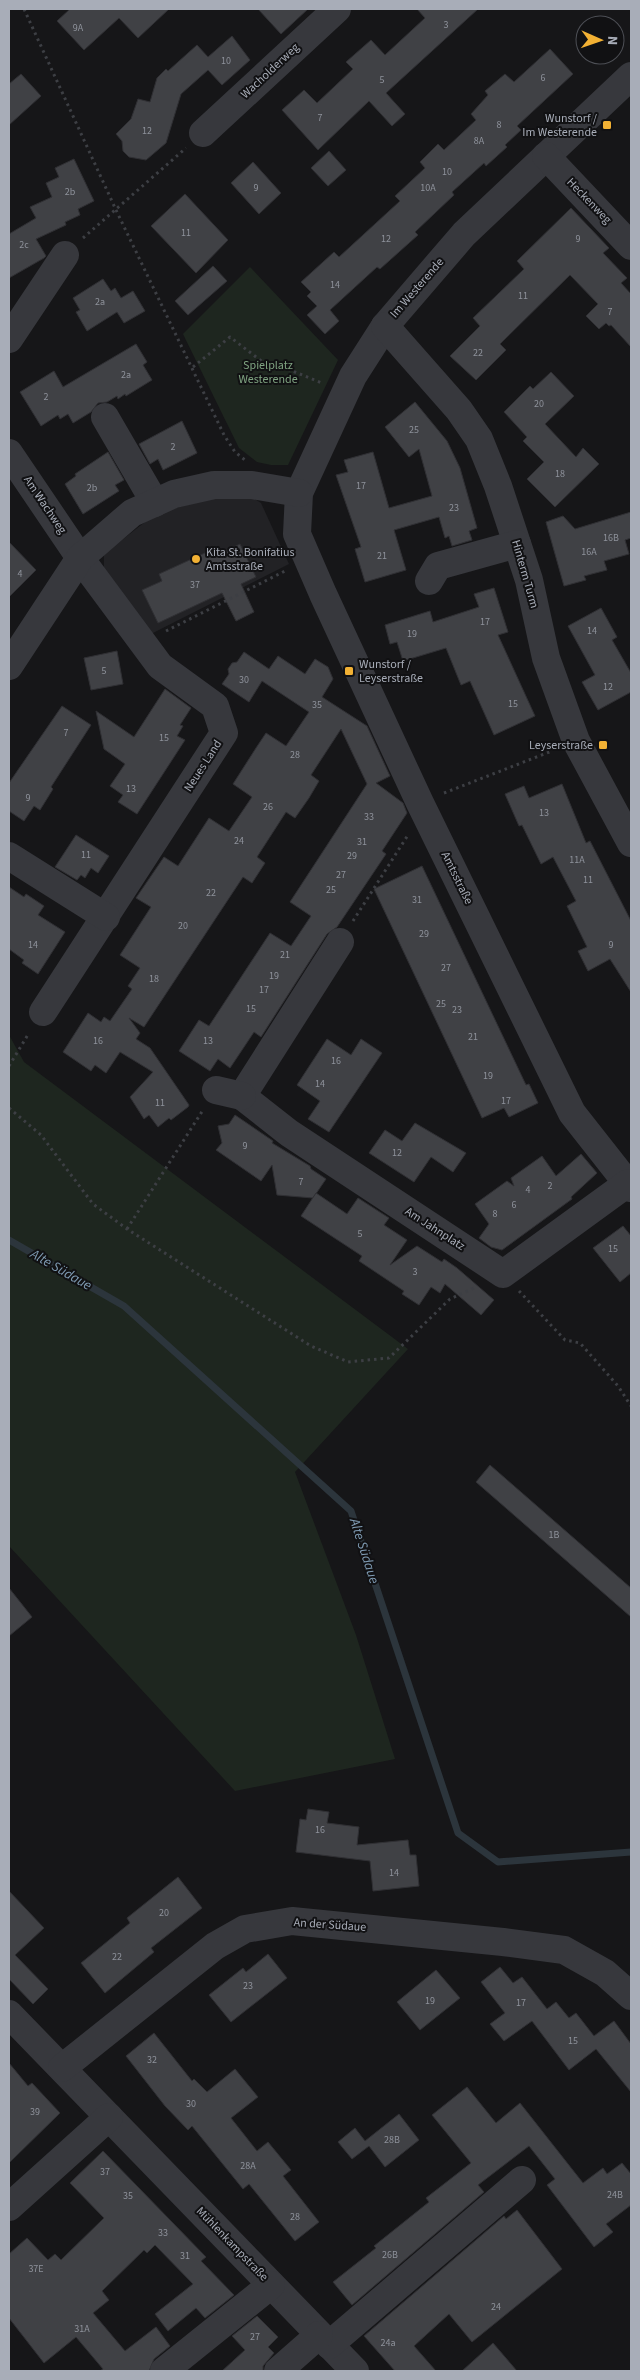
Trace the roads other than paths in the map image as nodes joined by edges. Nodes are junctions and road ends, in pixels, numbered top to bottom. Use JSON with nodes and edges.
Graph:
{"nodes":[{"id":1,"x":337,"y":9,"type":"edge"},
{"id":2,"x":631,"y":76,"type":"edge"},
{"id":3,"x":203,"y":133,"type":"road end"},
{"id":4,"x":546,"y":156,"type":"junction"},
{"id":5,"x":631,"y":246,"type":"edge"},
{"id":6,"x":65,"y":255,"type":"road end"},
{"id":7,"x":385,"y":326,"type":"junction"},
{"id":8,"x":9,"y":339,"type":"edge"},
{"id":9,"x":105,"y":417,"type":"dead end"},
{"id":10,"x":9,"y":453,"type":"edge"},
{"id":11,"x":299,"y":493,"type":"junction"},
{"id":12,"x":155,"y":503,"type":"junction"},
{"id":13,"x":517,"y":544,"type":"junction"},
{"id":14,"x":307,"y":557,"type":"joint"},
{"id":15,"x":80,"y":558,"type":"junction"},
{"id":16,"x":429,"y":581,"type":"dead end"},
{"id":17,"x":9,"y":666,"type":"edge"},
{"id":18,"x":630,"y":838,"type":"edge"},
{"id":19,"x":9,"y":856,"type":"edge"},
{"id":20,"x":106,"y":917,"type":"junction"},
{"id":21,"x":340,"y":942,"type":"dead end"},
{"id":22,"x":43,"y":1012,"type":"road end"},
{"id":23,"x":216,"y":1090,"type":"road end"},
{"id":24,"x":242,"y":1096,"type":"junction"},
{"id":25,"x":629,"y":1186,"type":"edge"},
{"id":26,"x":631,"y":1996,"type":"edge"},
{"id":27,"x":9,"y":2014,"type":"edge"},
{"id":28,"x":62,"y":2068,"type":"junction"},
{"id":29,"x":109,"y":2117,"type":"junction"},
{"id":30,"x":522,"y":2180,"type":"dead end"},
{"id":31,"x":9,"y":2207,"type":"edge"},
{"id":32,"x":271,"y":2285,"type":"junction"},
{"id":33,"x":324,"y":2340,"type":"junction"},
{"id":34,"x":164,"y":2371,"type":"edge"},
{"id":35,"x":278,"y":2371,"type":"edge"},
{"id":36,"x":355,"y":2371,"type":"edge"}],
"edges":[{"from":1,"to":3,"type":"street","name":"Wacholderweg"},
{"from":2,"to":4,"type":"street","name":"Im Westerende"},
{"from":4,"to":5,"type":"street","name":"Heckenweg"},
{"from":4,"to":7,"type":"street","name":"Im Westerende"},
{"from":6,"to":8,"type":"street"},
{"from":7,"to":11,"type":"street","name":"Im Westerende"},
{"from":7,"to":13,"type":"street","name":"Hinterm Turm"},
{"from":9,"to":12,"type":"street"},
{"from":10,"to":15,"type":"street","name":"Am Wachweg"},
{"from":11,"to":12,"type":"street"},
{"from":11,"to":14,"type":"street","name":"Im Westerende"},
{"from":12,"to":15,"type":"street"},
{"from":13,"to":16,"type":"street"},
{"from":13,"to":18,"type":"street","name":"Hinterm Turm"},
{"from":14,"to":25,"type":"street","name":"Amtsstraße"},
{"from":15,"to":17,"type":"street"},
{"from":15,"to":20,"type":"street","name":"Neues Land"},
{"from":19,"to":20,"type":"street"},
{"from":20,"to":22,"type":"street","name":"Neues Land"},
{"from":21,"to":24,"type":"street"},
{"from":23,"to":24,"type":"street","name":"Am Jahnplatz"},
{"from":24,"to":25,"type":"street","name":"Am Jahnplatz"},
{"from":26,"to":28,"type":"street","name":"An der Südaue"},
{"from":27,"to":28,"type":"street","name":"Mühlenkampstraße"},
{"from":28,"to":29,"type":"street","name":"Mühlenkampstraße"},
{"from":29,"to":31,"type":"street"},
{"from":29,"to":32,"type":"street","name":"Mühlenkampstraße"},
{"from":30,"to":33,"type":"street"},
{"from":32,"to":33,"type":"street","name":"Mühlenkampstraße"},
{"from":32,"to":34,"type":"street"},
{"from":33,"to":35,"type":"street"},
{"from":33,"to":36,"type":"street","name":"Mühlenkampstraße"}]}
